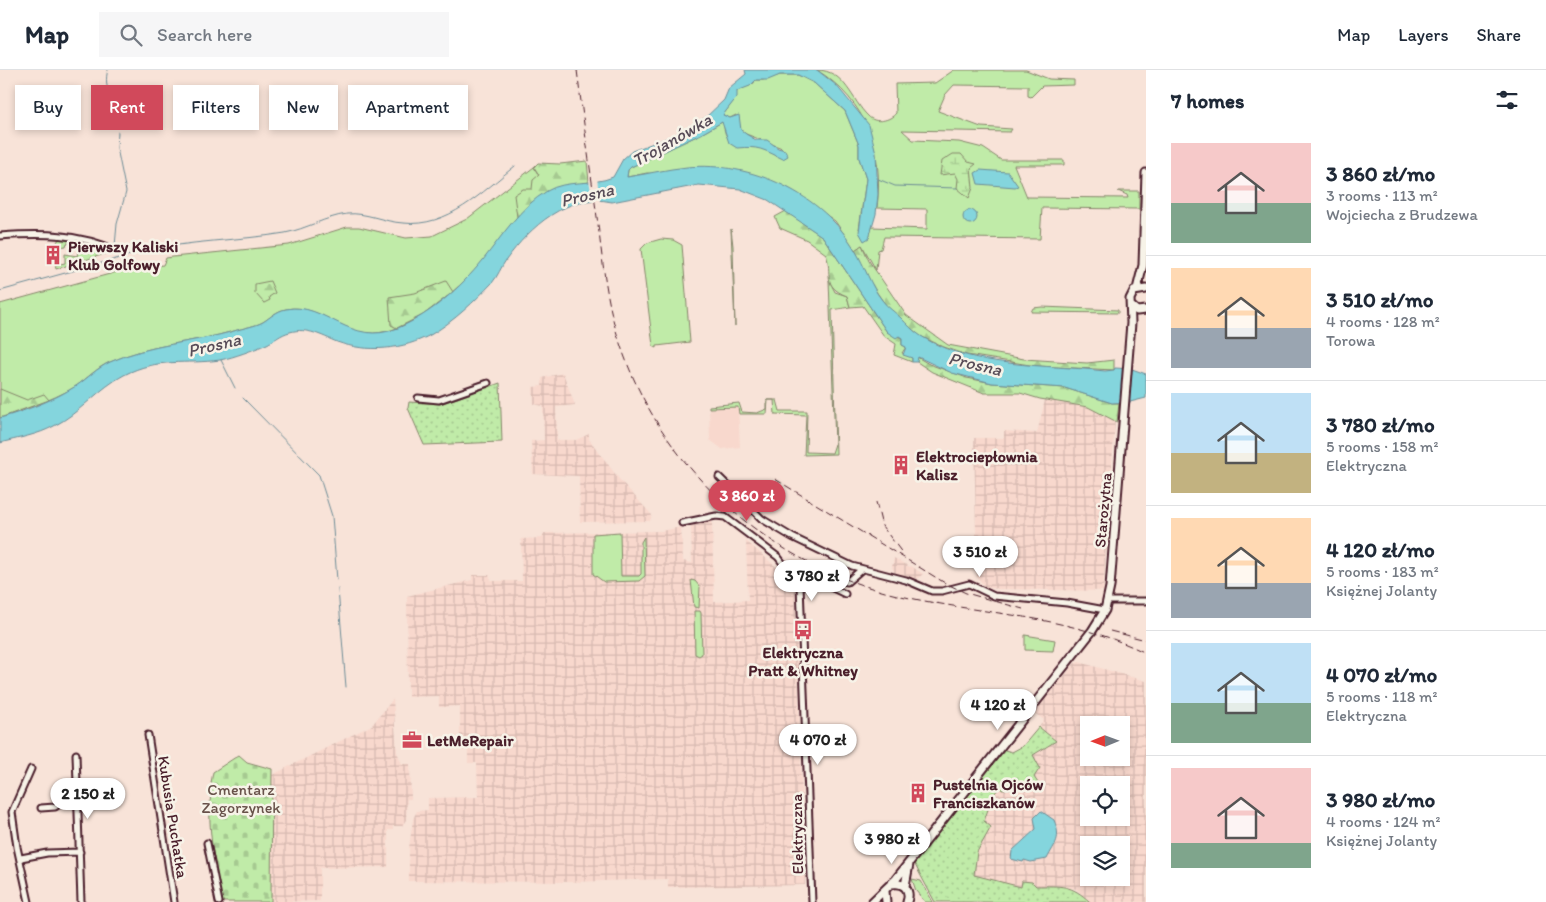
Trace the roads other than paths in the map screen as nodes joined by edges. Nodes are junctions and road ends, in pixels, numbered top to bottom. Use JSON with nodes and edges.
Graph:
{"nodes":[{"id":1,"x":1146,"y":173,"type":"edge"},
{"id":2,"x":0,"y":236,"type":"edge"},
{"id":3,"x":118,"y":251,"type":"dead end"},
{"id":4,"x":1144,"y":272,"type":"edge"},
{"id":5,"x":1137,"y":289,"type":"junction"},
{"id":6,"x":1146,"y":289,"type":"edge"},
{"id":7,"x":1131,"y":306,"type":"junction"},
{"id":8,"x":1144,"y":311,"type":"edge"},
{"id":9,"x":1131,"y":323,"type":"junction"},
{"id":10,"x":488,"y":383,"type":"dead end"},
{"id":11,"x":418,"y":398,"type":"dead end"},
{"id":12,"x":719,"y":477,"type":"dead end"},
{"id":13,"x":682,"y":523,"type":"dead end"},
{"id":14,"x":862,"y":569,"type":"junction"},
{"id":15,"x":812,"y":578,"type":"junction"},
{"id":16,"x":800,"y":585,"type":"junction"},
{"id":17,"x":845,"y":594,"type":"dead end"},
{"id":18,"x":1108,"y":601,"type":"junction"},
{"id":19,"x":1146,"y":601,"type":"edge"},
{"id":20,"x":1105,"y":610,"type":"junction"},
{"id":21,"x":148,"y":735,"type":"dead end"},
{"id":22,"x":76,"y":754,"type":"dead end"},
{"id":23,"x":31,"y":769,"type":"dead end"},
{"id":24,"x":77,"y":791,"type":"junction"},
{"id":25,"x":42,"y":808,"type":"dead end"},
{"id":26,"x":207,"y":843,"type":"dead end"},
{"id":27,"x":80,"y":852,"type":"junction"},
{"id":28,"x":21,"y":858,"type":"junction"},
{"id":29,"x":910,"y":862,"type":"junction"},
{"id":30,"x":892,"y":884,"type":"junction"},
{"id":31,"x":905,"y":886,"type":"junction"},
{"id":32,"x":885,"y":891,"type":"junction"},
{"id":33,"x":910,"y":900,"type":"edge"},
{"id":34,"x":29,"y":902,"type":"edge"},
{"id":35,"x":81,"y":902,"type":"edge"},
{"id":36,"x":174,"y":902,"type":"edge"},
{"id":37,"x":219,"y":902,"type":"edge"},
{"id":38,"x":812,"y":902,"type":"edge"},
{"id":39,"x":872,"y":902,"type":"edge"},
{"id":40,"x":886,"y":902,"type":"edge"}],
"edges":[{"from":1,"to":4,"type":"street"},
{"from":2,"to":3,"type":"street"},
{"from":4,"to":5,"type":"street"},
{"from":4,"to":6,"type":"street"},
{"from":5,"to":6,"type":"street"},
{"from":5,"to":7,"type":"street"},
{"from":7,"to":8,"type":"street"},
{"from":7,"to":9,"type":"street"},
{"from":8,"to":9,"type":"street"},
{"from":9,"to":18,"type":"street","name":"Starożytna"},
{"from":10,"to":11,"type":"street"},
{"from":12,"to":14,"type":"street"},
{"from":13,"to":16,"type":"street"},
{"from":14,"to":15,"type":"street"},
{"from":14,"to":20,"type":"street"},
{"from":15,"to":16,"type":"street"},
{"from":15,"to":17,"type":"street"},
{"from":16,"to":38,"type":"street","name":"Elektryczna"},
{"from":18,"to":19,"type":"street"},
{"from":18,"to":20,"type":"street","name":"Starożytna"},
{"from":20,"to":29,"type":"street","name":"Starożytna"},
{"from":21,"to":36,"type":"street","name":"Kubusia Puchatka"},
{"from":22,"to":24,"type":"street"},
{"from":23,"to":28,"type":"street"},
{"from":24,"to":25,"type":"street"},
{"from":24,"to":27,"type":"street"},
{"from":26,"to":37,"type":"street"},
{"from":27,"to":28,"type":"street"},
{"from":27,"to":35,"type":"street"},
{"from":28,"to":34,"type":"street"},
{"from":29,"to":30,"type":"street","name":"Starożytna"},
{"from":29,"to":31,"type":"street"},
{"from":30,"to":31,"type":"street"},
{"from":30,"to":32,"type":"street","name":"Starożytna"},
{"from":31,"to":33,"type":"street"},
{"from":32,"to":39,"type":"street","name":"Starożytna"},
{"from":32,"to":40,"type":"street"}]}
